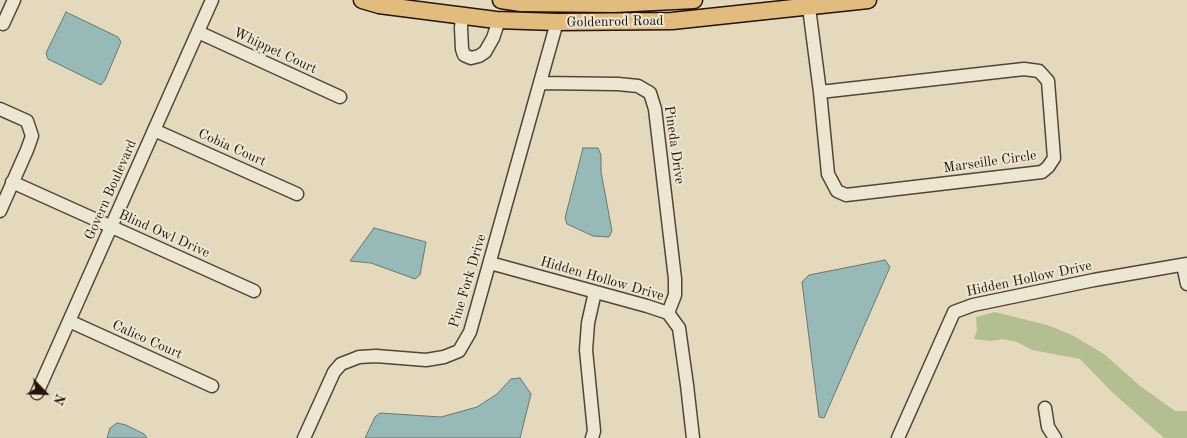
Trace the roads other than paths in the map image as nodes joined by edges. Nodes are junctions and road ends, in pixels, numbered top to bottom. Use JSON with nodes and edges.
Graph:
{"nodes":[{"id":1,"x":14,"y":0,"type":"edge"},
{"id":2,"x":212,"y":0,"type":"edge"},
{"id":3,"x":362,"y":0,"type":"edge"},
{"id":4,"x":501,"y":0,"type":"edge"},
{"id":5,"x":688,"y":0,"type":"edge"},
{"id":6,"x":694,"y":0,"type":"edge"},
{"id":7,"x":868,"y":0,"type":"edge"},
{"id":8,"x":809,"y":3,"type":"edge"},
{"id":9,"x":462,"y":15,"type":"junction"},
{"id":10,"x":499,"y":20,"type":"junction"},
{"id":11,"x":556,"y":22,"type":"junction"},
{"id":12,"x":2,"y":24,"type":"dead end"},
{"id":13,"x":198,"y":32,"type":"junction"},
{"id":14,"x":540,"y":83,"type":"junction"},
{"id":15,"x":820,"y":92,"type":"junction"},
{"id":16,"x":340,"y":97,"type":"dead end"},
{"id":17,"x":0,"y":109,"type":"edge"},
{"id":18,"x":154,"y":130,"type":"junction"},
{"id":19,"x":12,"y":182,"type":"junction"},
{"id":20,"x":297,"y":194,"type":"dead end"},
{"id":21,"x":0,"y":211,"type":"edge"},
{"id":22,"x":111,"y":226,"type":"junction"},
{"id":23,"x":490,"y":263,"type":"junction"},
{"id":24,"x":1185,"y":265,"type":"edge"},
{"id":25,"x":1187,"y":284,"type":"edge"},
{"id":26,"x":254,"y":291,"type":"dead end"},
{"id":27,"x":595,"y":292,"type":"junction"},
{"id":28,"x":668,"y":313,"type":"junction"},
{"id":29,"x":69,"y":321,"type":"junction"},
{"id":30,"x":212,"y":386,"type":"dead end"},
{"id":31,"x":37,"y":393,"type":"dead end"},
{"id":32,"x":1045,"y":408,"type":"dead end"},
{"id":33,"x":304,"y":438,"type":"edge"},
{"id":34,"x":592,"y":438,"type":"edge"},
{"id":35,"x":693,"y":438,"type":"edge"},
{"id":36,"x":898,"y":438,"type":"edge"},
{"id":37,"x":1055,"y":438,"type":"edge"}],
"edges":[{"from":1,"to":12,"type":"street"},
{"from":2,"to":13,"type":"street","name":"Govern Boulevard"},
{"from":3,"to":9,"type":"main road","name":"Goldenrod Road"},
{"from":4,"to":5,"type":"main road","name":"Goldenrod Road"},
{"from":5,"to":6,"type":"main road","name":"Goldenrod Road"},
{"from":7,"to":8,"type":"main road","name":"Goldenrod Road"},
{"from":8,"to":11,"type":"main road","name":"Goldenrod Road"},
{"from":8,"to":15,"type":"street","name":"Marseille Circle"},
{"from":9,"to":10,"type":"main road","name":"Goldenrod Road"},
{"from":9,"to":10,"type":"street"},
{"from":10,"to":11,"type":"main road","name":"Goldenrod Road"},
{"from":11,"to":14,"type":"street","name":"Pine Fork Drive"},
{"from":13,"to":16,"type":"street","name":"Whippet Court"},
{"from":13,"to":18,"type":"street","name":"Govern Boulevard"},
{"from":14,"to":23,"type":"street","name":"Pine Fork Drive"},
{"from":14,"to":28,"type":"street","name":"Pineda Drive"},
{"from":15,"to":15,"type":"street","name":"Marseille Circle"},
{"from":17,"to":19,"type":"street"},
{"from":18,"to":20,"type":"street","name":"Cobia Court"},
{"from":18,"to":22,"type":"street","name":"Govern Boulevard"},
{"from":19,"to":21,"type":"street"},
{"from":19,"to":22,"type":"street","name":"Blind Owl Drive"},
{"from":22,"to":26,"type":"street","name":"Blind Owl Drive"},
{"from":22,"to":29,"type":"street","name":"Govern Boulevard"},
{"from":23,"to":27,"type":"street","name":"Hidden Hollow Drive"},
{"from":23,"to":33,"type":"street","name":"Pine Fork Drive"},
{"from":24,"to":25,"type":"street"},
{"from":24,"to":36,"type":"street","name":"Hidden Hollow Drive"},
{"from":27,"to":28,"type":"street","name":"Hidden Hollow Drive"},
{"from":27,"to":34,"type":"street"},
{"from":28,"to":35,"type":"street","name":"Hidden Hollow Drive"},
{"from":29,"to":30,"type":"street","name":"Calico Court"},
{"from":29,"to":31,"type":"street","name":"Govern Boulevard"},
{"from":32,"to":37,"type":"street"}]}
